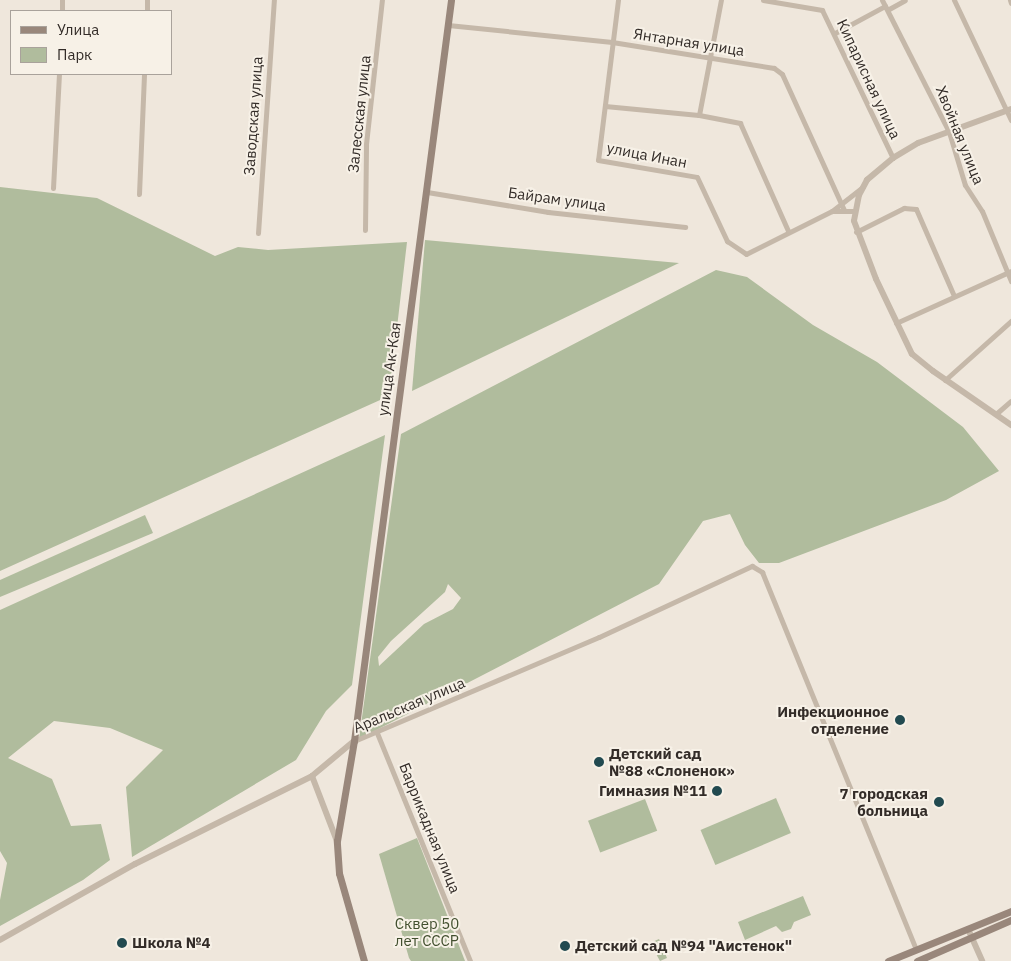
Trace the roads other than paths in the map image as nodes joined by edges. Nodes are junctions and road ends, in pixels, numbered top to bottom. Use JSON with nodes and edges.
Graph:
{"nodes":[{"id":1,"x":274,"y":0,"type":"edge"},
{"id":2,"x":382,"y":0,"type":"edge"},
{"id":3,"x":451,"y":0,"type":"edge"},
{"id":4,"x":618,"y":0,"type":"edge"},
{"id":5,"x":721,"y":0,"type":"edge"},
{"id":6,"x":763,"y":0,"type":"edge"},
{"id":7,"x":882,"y":0,"type":"edge"},
{"id":8,"x":905,"y":0,"type":"edge"},
{"id":9,"x":954,"y":0,"type":"edge"},
{"id":10,"x":887,"y":8,"type":"junction"},
{"id":11,"x":448,"y":25,"type":"junction"},
{"id":12,"x":835,"y":33,"type":"junction"},
{"id":13,"x":612,"y":42,"type":"junction"},
{"id":14,"x":712,"y":58,"type":"junction"},
{"id":15,"x":58,"y":75,"type":"edge"},
{"id":16,"x":144,"y":75,"type":"edge"},
{"id":17,"x":605,"y":106,"type":"junction"},
{"id":18,"x":1009,"y":110,"type":"edge"},
{"id":19,"x":698,"y":115,"type":"junction"},
{"id":20,"x":1011,"y":120,"type":"edge"},
{"id":21,"x":949,"y":132,"type":"junction"},
{"id":22,"x":893,"y":158,"type":"junction"},
{"id":23,"x":863,"y":187,"type":"junction"},
{"id":24,"x":53,"y":188,"type":"dead end"},
{"id":25,"x":427,"y":192,"type":"junction"},
{"id":26,"x":139,"y":194,"type":"dead end"},
{"id":27,"x":841,"y":203,"type":"junction"},
{"id":28,"x":844,"y":210,"type":"junction"},
{"id":29,"x":832,"y":211,"type":"junction"},
{"id":30,"x":855,"y":211,"type":"junction"},
{"id":31,"x":685,"y":227,"type":"dead end"},
{"id":32,"x":365,"y":230,"type":"dead end"},
{"id":33,"x":788,"y":231,"type":"junction"},
{"id":34,"x":856,"y":232,"type":"junction"},
{"id":35,"x":258,"y":233,"type":"dead end"},
{"id":36,"x":1009,"y":272,"type":"edge"},
{"id":37,"x":1011,"y":280,"type":"edge"},
{"id":38,"x":954,"y":296,"type":"junction"},
{"id":39,"x":1011,"y":321,"type":"edge"},
{"id":40,"x":896,"y":324,"type":"junction"},
{"id":41,"x":945,"y":380,"type":"junction"},
{"id":42,"x":1011,"y":401,"type":"edge"},
{"id":43,"x":997,"y":413,"type":"junction"},
{"id":44,"x":1011,"y":425,"type":"edge"},
{"id":45,"x":378,"y":733,"type":"junction"},
{"id":46,"x":354,"y":741,"type":"junction"},
{"id":47,"x":312,"y":776,"type":"junction"},
{"id":48,"x":337,"y":841,"type":"junction"},
{"id":49,"x":1011,"y":911,"type":"edge"},
{"id":50,"x":1011,"y":920,"type":"edge"},
{"id":51,"x":968,"y":928,"type":"junction"},
{"id":52,"x":972,"y":936,"type":"junction"},
{"id":53,"x":0,"y":940,"type":"edge"},
{"id":54,"x":916,"y":949,"type":"junction"},
{"id":55,"x":364,"y":961,"type":"edge"},
{"id":56,"x":470,"y":961,"type":"edge"},
{"id":57,"x":888,"y":961,"type":"edge"},
{"id":58,"x":917,"y":961,"type":"edge"},
{"id":59,"x":982,"y":961,"type":"edge"}],
"edges":[{"from":1,"to":35,"type":"street","name":"Заводская улица"},
{"from":2,"to":32,"type":"street","name":"Залесская улица"},
{"from":3,"to":11,"type":"main road","name":"улица Ак-Кая"},
{"from":4,"to":13,"type":"street","name":"улица Инан"},
{"from":5,"to":14,"type":"street"},
{"from":6,"to":12,"type":"street","name":"Кипарисная улица"},
{"from":7,"to":10,"type":"street","name":"Хвойная улица"},
{"from":8,"to":10,"type":"street"},
{"from":9,"to":18,"type":"street"},
{"from":10,"to":12,"type":"street"},
{"from":10,"to":21,"type":"street","name":"Хвойная улица"},
{"from":11,"to":13,"type":"street","name":"Янтарная улица"},
{"from":11,"to":25,"type":"main road","name":"улица Ак-Кая"},
{"from":12,"to":22,"type":"street","name":"Кипарисная улица"},
{"from":13,"to":14,"type":"street","name":"Янтарная улица"},
{"from":13,"to":17,"type":"street","name":"улица Инан"},
{"from":14,"to":19,"type":"street"},
{"from":14,"to":27,"type":"street","name":"Янтарная улица"},
{"from":15,"to":24,"type":"street"},
{"from":16,"to":26,"type":"street"},
{"from":17,"to":19,"type":"street"},
{"from":17,"to":33,"type":"street","name":"улица Инан"},
{"from":18,"to":20,"type":"street"},
{"from":18,"to":21,"type":"street"},
{"from":19,"to":33,"type":"street"},
{"from":21,"to":22,"type":"street"},
{"from":21,"to":36,"type":"street","name":"Хвойная улица"},
{"from":22,"to":23,"type":"street"},
{"from":23,"to":27,"type":"street"},
{"from":23,"to":30,"type":"street"},
{"from":25,"to":31,"type":"street","name":"Байрам улица"},
{"from":25,"to":46,"type":"main road","name":"улица Ак-Кая"},
{"from":27,"to":28,"type":"street","name":"Янтарная улица"},
{"from":27,"to":29,"type":"street"},
{"from":28,"to":29,"type":"street"},
{"from":28,"to":30,"type":"street"},
{"from":29,"to":33,"type":"street"},
{"from":30,"to":34,"type":"street"},
{"from":34,"to":38,"type":"street"},
{"from":34,"to":40,"type":"street"},
{"from":36,"to":37,"type":"street","name":"Хвойная улица"},
{"from":36,"to":38,"type":"street"},
{"from":38,"to":40,"type":"street"},
{"from":39,"to":41,"type":"street"},
{"from":40,"to":41,"type":"street"},
{"from":41,"to":43,"type":"street"},
{"from":42,"to":43,"type":"street"},
{"from":43,"to":44,"type":"street"},
{"from":45,"to":46,"type":"street","name":"Аральская улица"},
{"from":45,"to":54,"type":"street","name":"Аральская улица"},
{"from":45,"to":56,"type":"street","name":"Баррикадная улица"},
{"from":46,"to":47,"type":"street","name":"Аральская улица"},
{"from":46,"to":48,"type":"main road"},
{"from":47,"to":48,"type":"street"},
{"from":47,"to":53,"type":"street","name":"Аральская улица"},
{"from":48,"to":55,"type":"main road"},
{"from":49,"to":51,"type":"main road"},
{"from":50,"to":52,"type":"main road"},
{"from":51,"to":52,"type":"street"},
{"from":51,"to":54,"type":"main road"},
{"from":52,"to":58,"type":"main road"},
{"from":52,"to":59,"type":"street"},
{"from":54,"to":57,"type":"main road"}]}
